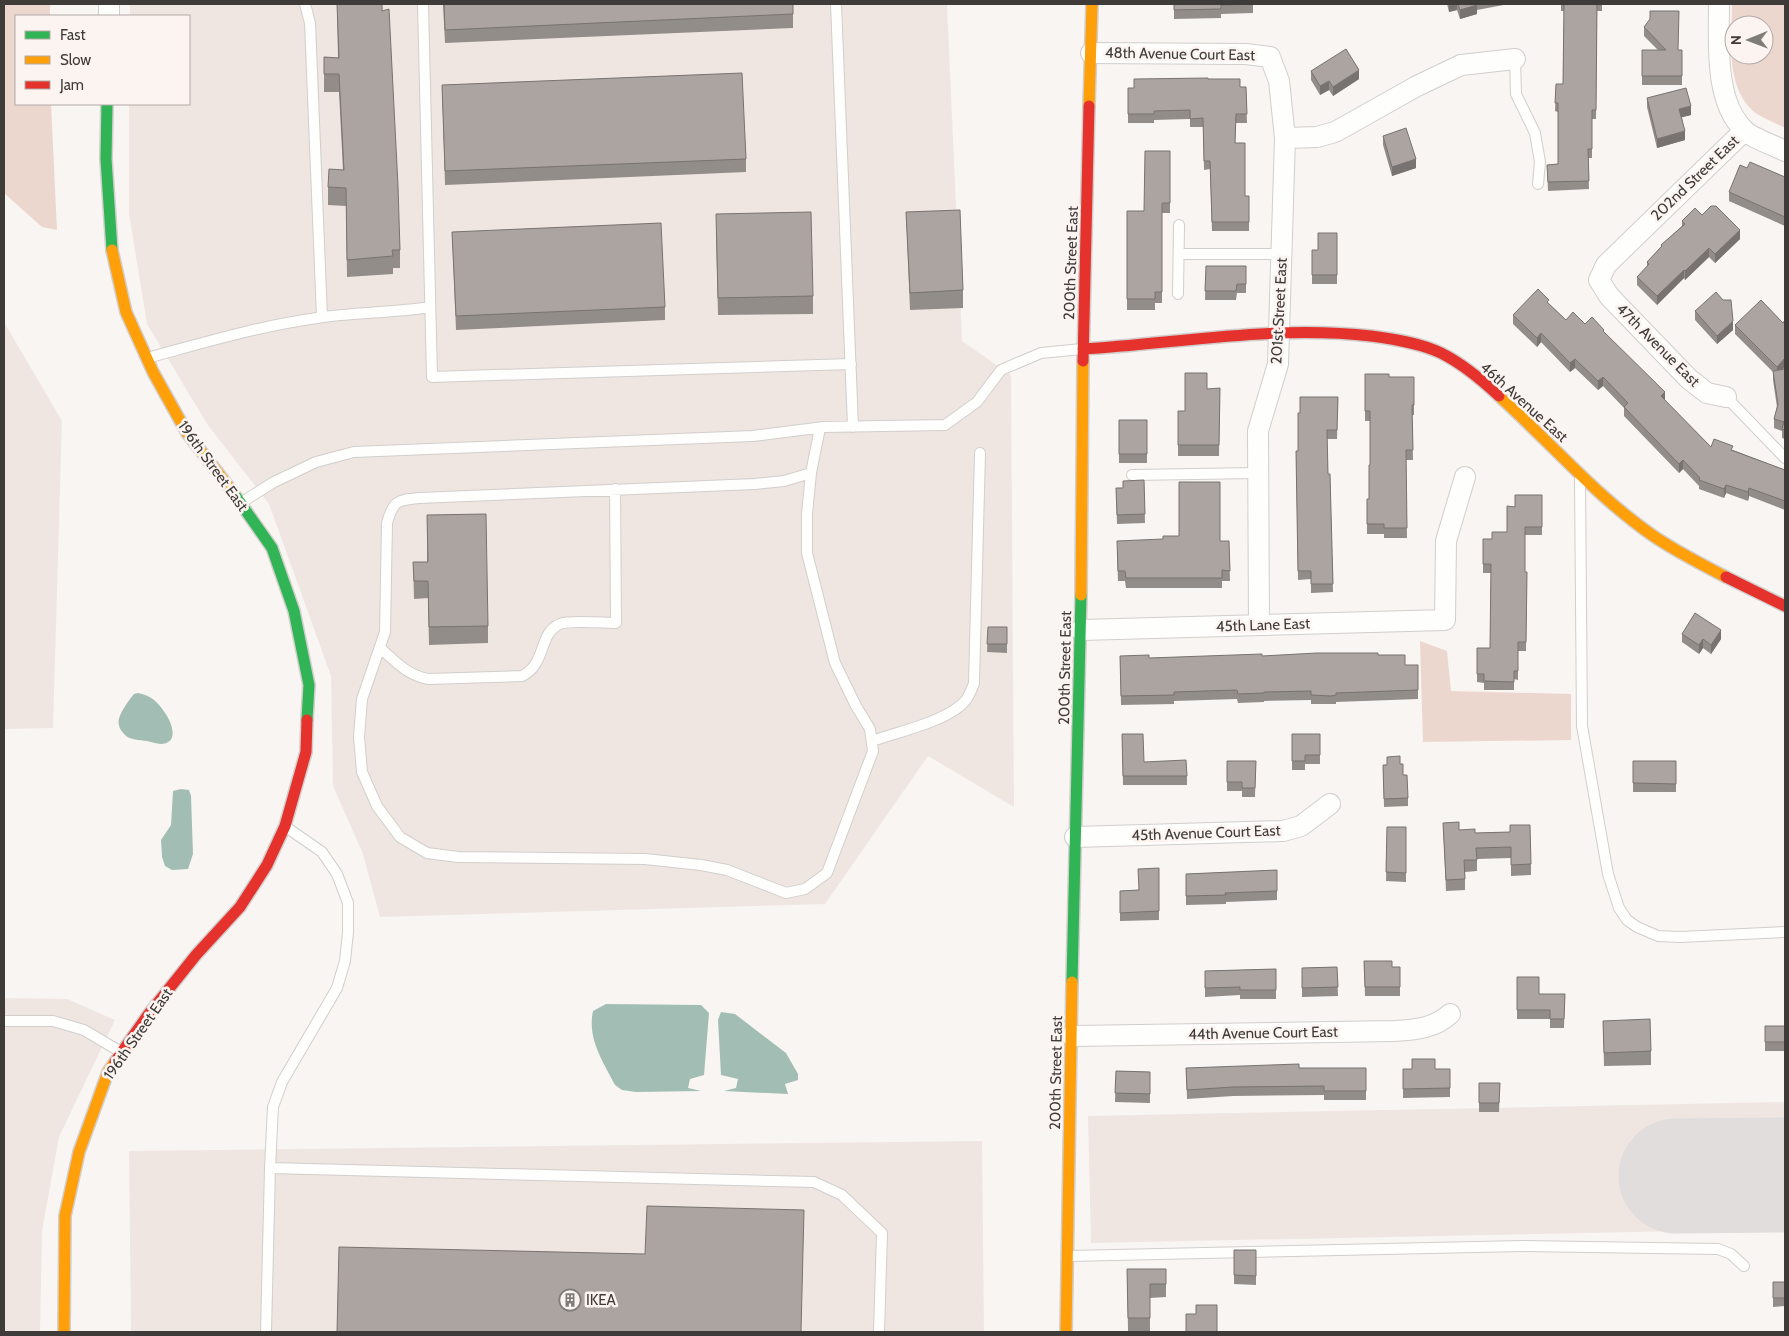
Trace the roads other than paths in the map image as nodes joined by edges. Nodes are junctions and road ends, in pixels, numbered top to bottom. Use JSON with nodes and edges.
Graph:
{"nodes":[{"id":1,"x":305,"y":4,"type":"edge"},
{"id":2,"x":423,"y":4,"type":"edge"},
{"id":3,"x":836,"y":4,"type":"edge"},
{"id":4,"x":1092,"y":4,"type":"edge"},
{"id":5,"x":1719,"y":4,"type":"edge"},
{"id":6,"x":1091,"y":53,"type":"junction"},
{"id":7,"x":1270,"y":56,"type":"joint"},
{"id":8,"x":1515,"y":59,"type":"joint"},
{"id":9,"x":107,"y":105,"type":"edge"},
{"id":10,"x":1744,"y":131,"type":"junction"},
{"id":11,"x":1285,"y":138,"type":"junction"},
{"id":12,"x":1785,"y":151,"type":"edge"},
{"id":13,"x":1538,"y":184,"type":"dead end"},
{"id":14,"x":1179,"y":225,"type":"dead end"},
{"id":15,"x":1179,"y":254,"type":"junction"},
{"id":16,"x":1281,"y":254,"type":"junction"},
{"id":17,"x":1599,"y":280,"type":"joint"},
{"id":18,"x":1178,"y":294,"type":"dead end"},
{"id":19,"x":430,"y":307,"type":"junction"},
{"id":20,"x":322,"y":317,"type":"junction"},
{"id":21,"x":1279,"y":334,"type":"junction"},
{"id":22,"x":1083,"y":349,"type":"junction"},
{"id":23,"x":146,"y":358,"type":"junction"},
{"id":24,"x":851,"y":364,"type":"junction"},
{"id":25,"x":1726,"y":397,"type":"joint"},
{"id":26,"x":853,"y":427,"type":"junction"},
{"id":27,"x":820,"y":428,"type":"junction"},
{"id":28,"x":980,"y":453,"type":"dead end"},
{"id":29,"x":1785,"y":458,"type":"edge"},
{"id":30,"x":811,"y":473,"type":"junction"},
{"id":31,"x":1258,"y":473,"type":"junction"},
{"id":32,"x":1580,"y":474,"type":"junction"},
{"id":33,"x":1132,"y":475,"type":"dead end"},
{"id":34,"x":1465,"y":477,"type":"dead end"},
{"id":35,"x":615,"y":490,"type":"junction"},
{"id":36,"x":241,"y":503,"type":"junction"},
{"id":37,"x":1785,"y":606,"type":"edge"},
{"id":38,"x":1259,"y":625,"type":"junction"},
{"id":39,"x":1081,"y":630,"type":"junction"},
{"id":40,"x":380,"y":648,"type":"junction"},
{"id":41,"x":872,"y":741,"type":"junction"},
{"id":42,"x":1330,"y":804,"type":"dead end"},
{"id":43,"x":285,"y":826,"type":"junction"},
{"id":44,"x":1075,"y":837,"type":"junction"},
{"id":45,"x":1785,"y":932,"type":"edge"},
{"id":46,"x":1450,"y":1014,"type":"dead end"},
{"id":47,"x":4,"y":1021,"type":"edge"},
{"id":48,"x":1072,"y":1036,"type":"junction"},
{"id":49,"x":122,"y":1053,"type":"junction"},
{"id":50,"x":270,"y":1168,"type":"junction"},
{"id":51,"x":1068,"y":1256,"type":"junction"},
{"id":52,"x":1744,"y":1266,"type":"dead end"},
{"id":53,"x":64,"y":1332,"type":"edge"},
{"id":54,"x":266,"y":1332,"type":"edge"},
{"id":55,"x":879,"y":1332,"type":"edge"},
{"id":56,"x":1066,"y":1332,"type":"edge"}],
"edges":[{"from":1,"to":20,"type":"lane"},
{"from":2,"to":19,"type":"lane"},
{"from":3,"to":24,"type":"lane"},
{"from":4,"to":6,"type":"street","name":"200th Street East"},
{"from":5,"to":10,"type":"street","name":"202nd Street East"},
{"from":6,"to":7,"type":"street","name":"48th Avenue Court East"},
{"from":6,"to":22,"type":"street","name":"200th Street East"},
{"from":7,"to":11,"type":"street","name":"201st Street East"},
{"from":8,"to":11,"type":"street"},
{"from":8,"to":13,"type":"lane"},
{"from":9,"to":23,"type":"street","name":"196th Street East"},
{"from":10,"to":12,"type":"street"},
{"from":10,"to":17,"type":"street","name":"202nd Street East"},
{"from":11,"to":16,"type":"street","name":"201st Street East"},
{"from":14,"to":15,"type":"lane"},
{"from":15,"to":16,"type":"lane"},
{"from":15,"to":18,"type":"lane"},
{"from":16,"to":21,"type":"street","name":"201st Street East"},
{"from":17,"to":25,"type":"street","name":"47th Avenue East"},
{"from":19,"to":20,"type":"lane"},
{"from":19,"to":24,"type":"lane"},
{"from":20,"to":23,"type":"lane"},
{"from":21,"to":22,"type":"street","name":"46th Avenue East"},
{"from":21,"to":31,"type":"street","name":"201st Street East"},
{"from":21,"to":32,"type":"street","name":"46th Avenue East"},
{"from":22,"to":26,"type":"lane"},
{"from":22,"to":39,"type":"street","name":"200th Street East"},
{"from":23,"to":36,"type":"street","name":"196th Street East"},
{"from":24,"to":26,"type":"lane"},
{"from":25,"to":29,"type":"lane"},
{"from":26,"to":27,"type":"lane"},
{"from":27,"to":30,"type":"lane"},
{"from":27,"to":36,"type":"lane"},
{"from":28,"to":41,"type":"lane"},
{"from":30,"to":35,"type":"lane"},
{"from":30,"to":41,"type":"lane"},
{"from":31,"to":33,"type":"lane"},
{"from":31,"to":38,"type":"street","name":"201st Street East"},
{"from":32,"to":37,"type":"street","name":"46th Avenue East"},
{"from":32,"to":45,"type":"lane"},
{"from":34,"to":38,"type":"street","name":"45th Lane East"},
{"from":35,"to":40,"type":"lane"},
{"from":35,"to":40,"type":"lane"},
{"from":36,"to":43,"type":"street","name":"196th Street East"},
{"from":38,"to":39,"type":"street","name":"45th Lane East"},
{"from":39,"to":44,"type":"street","name":"200th Street East"},
{"from":40,"to":41,"type":"lane"},
{"from":42,"to":44,"type":"street","name":"45th Avenue Court East"},
{"from":43,"to":49,"type":"street","name":"196th Street East"},
{"from":43,"to":50,"type":"lane"},
{"from":44,"to":48,"type":"street","name":"200th Street East"},
{"from":46,"to":48,"type":"street","name":"44th Avenue Court East"},
{"from":47,"to":49,"type":"lane"},
{"from":48,"to":51,"type":"street","name":"200th Street East"},
{"from":49,"to":53,"type":"street","name":"196th Street East"},
{"from":50,"to":54,"type":"lane"},
{"from":50,"to":55,"type":"lane"},
{"from":51,"to":52,"type":"lane"},
{"from":51,"to":56,"type":"street","name":"200th Street East"}]}
